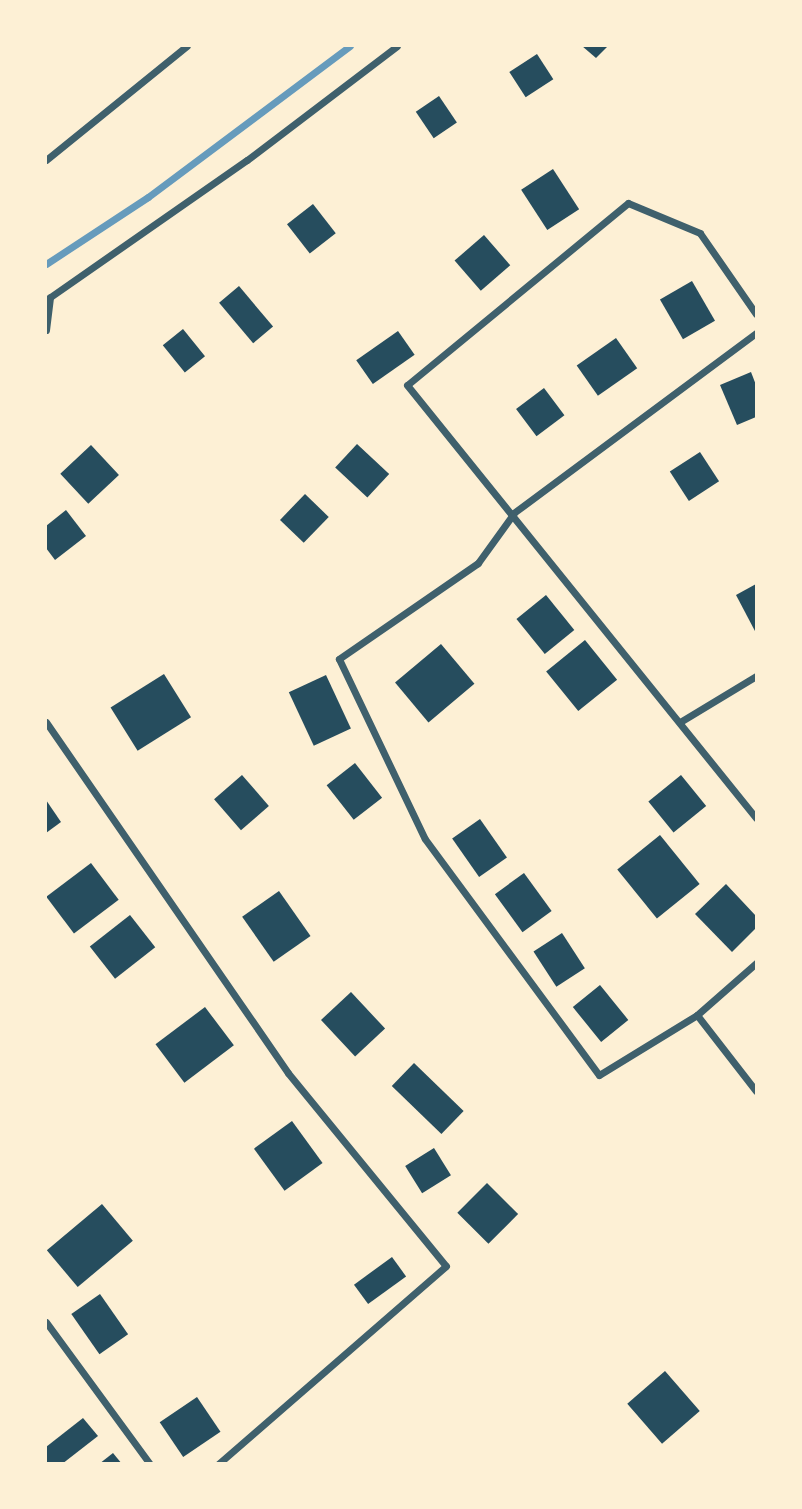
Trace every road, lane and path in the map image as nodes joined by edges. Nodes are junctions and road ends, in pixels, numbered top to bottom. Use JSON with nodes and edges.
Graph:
{"nodes":[{"id":1,"x":187,"y":46,"type":"edge"},
{"id":2,"x":397,"y":46,"type":"edge"},
{"id":3,"x":46,"y":160,"type":"edge"},
{"id":4,"x":48,"y":298,"type":"edge"},
{"id":5,"x":757,"y":314,"type":"edge"},
{"id":6,"x":46,"y":330,"type":"edge"},
{"id":7,"x":757,"y":333,"type":"edge"},
{"id":8,"x":514,"y":513,"type":"junction"},
{"id":9,"x":757,"y":676,"type":"edge"},
{"id":10,"x":46,"y":722,"type":"edge"},
{"id":11,"x":680,"y":722,"type":"junction"},
{"id":12,"x":757,"y":818,"type":"edge"},
{"id":13,"x":757,"y":963,"type":"edge"},
{"id":14,"x":698,"y":1015,"type":"junction"},
{"id":15,"x":757,"y":1091,"type":"edge"},
{"id":16,"x":46,"y":1322,"type":"edge"},
{"id":17,"x":150,"y":1464,"type":"edge"},
{"id":18,"x":218,"y":1464,"type":"edge"}],
"edges":[{"from":1,"to":3,"type":"street"},
{"from":2,"to":4,"type":"street"},
{"from":4,"to":6,"type":"street"},
{"from":5,"to":8,"type":"street"},
{"from":7,"to":8,"type":"street"},
{"from":8,"to":11,"type":"street"},
{"from":8,"to":14,"type":"street"},
{"from":9,"to":11,"type":"street"},
{"from":10,"to":18,"type":"street"},
{"from":11,"to":12,"type":"street"},
{"from":13,"to":14,"type":"street"},
{"from":14,"to":15,"type":"street"},
{"from":16,"to":17,"type":"street"}]}
